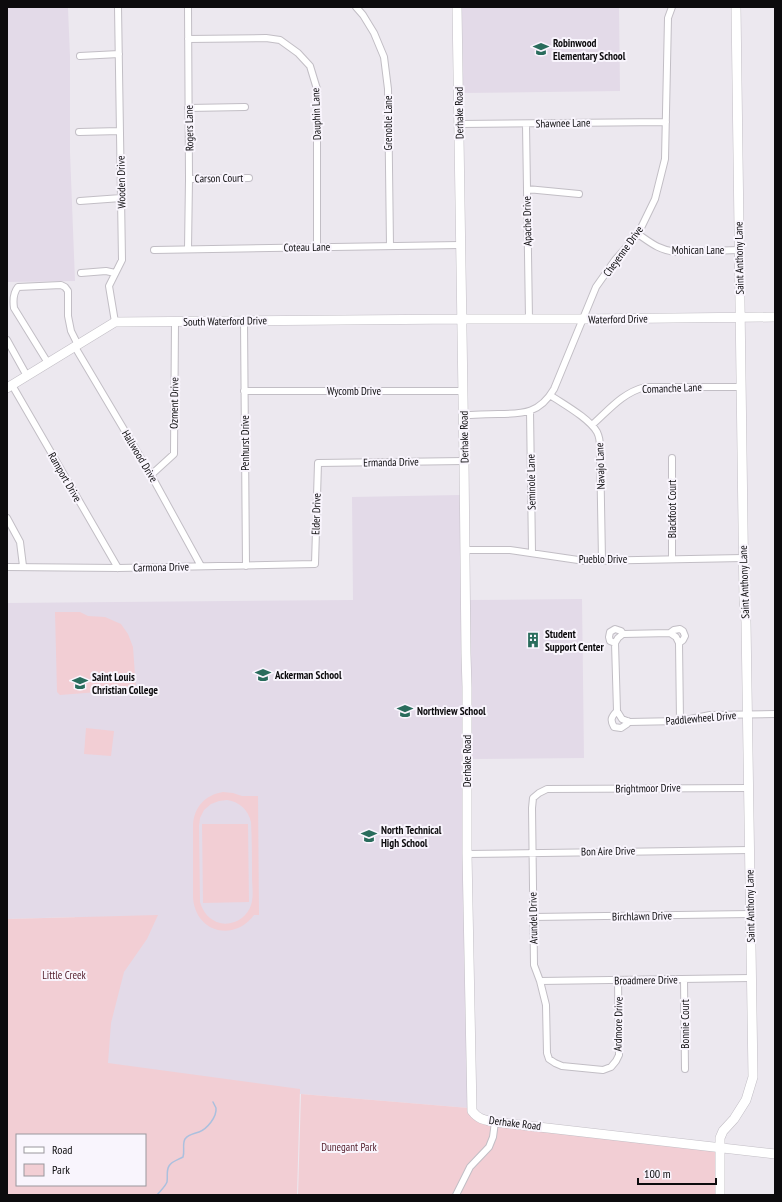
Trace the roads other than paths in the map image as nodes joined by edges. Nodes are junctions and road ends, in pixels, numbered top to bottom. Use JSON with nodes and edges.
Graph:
{"nodes":[{"id":1,"x":118,"y":7,"type":"edge"},
{"id":2,"x":188,"y":7,"type":"edge"},
{"id":3,"x":356,"y":7,"type":"edge"},
{"id":4,"x":457,"y":7,"type":"edge"},
{"id":5,"x":672,"y":7,"type":"edge"},
{"id":6,"x":736,"y":7,"type":"edge"},
{"id":7,"x":188,"y":39,"type":"junction"},
{"id":8,"x":119,"y":54,"type":"junction"},
{"id":9,"x":80,"y":56,"type":"dead end"},
{"id":10,"x":245,"y":107,"type":"dead end"},
{"id":11,"x":188,"y":108,"type":"junction"},
{"id":12,"x":666,"y":122,"type":"junction"},
{"id":13,"x":460,"y":124,"type":"junction"},
{"id":14,"x":526,"y":124,"type":"junction"},
{"id":15,"x":120,"y":131,"type":"junction"},
{"id":16,"x":79,"y":132,"type":"dead end"},
{"id":17,"x":249,"y":178,"type":"dead end"},
{"id":18,"x":189,"y":179,"type":"junction"},
{"id":19,"x":527,"y":189,"type":"junction"},
{"id":20,"x":579,"y":194,"type":"dead end"},
{"id":21,"x":121,"y":198,"type":"junction"},
{"id":22,"x":80,"y":201,"type":"dead end"},
{"id":23,"x":638,"y":234,"type":"junction"},
{"id":24,"x":460,"y":245,"type":"junction"},
{"id":25,"x":390,"y":246,"type":"junction"},
{"id":26,"x":317,"y":247,"type":"junction"},
{"id":27,"x":188,"y":249,"type":"junction"},
{"id":28,"x":154,"y":250,"type":"dead end"},
{"id":29,"x":739,"y":250,"type":"junction"},
{"id":30,"x":81,"y":273,"type":"dead end"},
{"id":31,"x":115,"y":273,"type":"junction"},
{"id":32,"x":740,"y":317,"type":"junction"},
{"id":33,"x":775,"y":317,"type":"edge"},
{"id":34,"x":462,"y":318,"type":"junction"},
{"id":35,"x":529,"y":319,"type":"junction"},
{"id":36,"x":584,"y":319,"type":"junction"},
{"id":37,"x":244,"y":321,"type":"junction"},
{"id":38,"x":115,"y":322,"type":"junction"},
{"id":39,"x":175,"y":322,"type":"junction"},
{"id":40,"x":7,"y":340,"type":"edge"},
{"id":41,"x":76,"y":346,"type":"junction"},
{"id":42,"x":48,"y":363,"type":"junction"},
{"id":43,"x":27,"y":376,"type":"junction"},
{"id":44,"x":741,"y":386,"type":"junction"},
{"id":45,"x":9,"y":387,"type":"edge"},
{"id":46,"x":244,"y":391,"type":"junction"},
{"id":47,"x":463,"y":391,"type":"junction"},
{"id":48,"x":550,"y":396,"type":"junction"},
{"id":49,"x":530,"y":411,"type":"junction"},
{"id":50,"x":463,"y":415,"type":"junction"},
{"id":51,"x":592,"y":425,"type":"junction"},
{"id":52,"x":672,"y":458,"type":"dead end"},
{"id":53,"x":464,"y":461,"type":"junction"},
{"id":54,"x":318,"y":463,"type":"joint"},
{"id":55,"x":151,"y":475,"type":"junction"},
{"id":56,"x":7,"y":518,"type":"edge"},
{"id":57,"x":464,"y":550,"type":"junction"},
{"id":58,"x":532,"y":552,"type":"junction"},
{"id":59,"x":743,"y":558,"type":"junction"},
{"id":60,"x":672,"y":559,"type":"junction"},
{"id":61,"x":602,"y":560,"type":"junction"},
{"id":62,"x":315,"y":564,"type":"joint"},
{"id":63,"x":23,"y":566,"type":"junction"},
{"id":64,"x":201,"y":566,"type":"junction"},
{"id":65,"x":246,"y":566,"type":"junction"},
{"id":66,"x":7,"y":567,"type":"edge"},
{"id":67,"x":118,"y":568,"type":"junction"},
{"id":68,"x":670,"y":633,"type":"junction"},
{"id":69,"x":623,"y":634,"type":"junction"},
{"id":70,"x":615,"y":643,"type":"junction"},
{"id":71,"x":679,"y":643,"type":"junction"},
{"id":72,"x":617,"y":711,"type":"junction"},
{"id":73,"x":747,"y":714,"type":"junction"},
{"id":74,"x":775,"y":714,"type":"edge"},
{"id":75,"x":625,"y":720,"type":"junction"},
{"id":76,"x":680,"y":720,"type":"junction"},
{"id":77,"x":749,"y":788,"type":"junction"},
{"id":78,"x":547,"y":790,"type":"joint"},
{"id":79,"x":750,"y":850,"type":"junction"},
{"id":80,"x":532,"y":852,"type":"junction"},
{"id":81,"x":467,"y":854,"type":"junction"},
{"id":82,"x":750,"y":914,"type":"junction"},
{"id":83,"x":533,"y":917,"type":"junction"},
{"id":84,"x":751,"y":978,"type":"junction"},
{"id":85,"x":684,"y":979,"type":"junction"},
{"id":86,"x":618,"y":980,"type":"junction"},
{"id":87,"x":540,"y":981,"type":"junction"},
{"id":88,"x":547,"y":1053,"type":"joint"},
{"id":89,"x":685,"y":1068,"type":"dead end"},
{"id":90,"x":495,"y":1122,"type":"junction"},
{"id":91,"x":720,"y":1147,"type":"junction"},
{"id":92,"x":775,"y":1154,"type":"edge"},
{"id":93,"x":456,"y":1195,"type":"edge"},
{"id":94,"x":720,"y":1195,"type":"edge"}],
"edges":[{"from":1,"to":8,"type":"street","name":"Wooden Drive"},
{"from":2,"to":7,"type":"street","name":"Rogers Lane"},
{"from":3,"to":25,"type":"street","name":"Grenoble Lane"},
{"from":4,"to":13,"type":"street","name":"Derhake Road"},
{"from":5,"to":12,"type":"street","name":"Cheyenne Drive"},
{"from":6,"to":29,"type":"street","name":"Saint Anthony Lane"},
{"from":7,"to":11,"type":"street","name":"Rogers Lane"},
{"from":7,"to":26,"type":"street","name":"Dauphin Lane"},
{"from":8,"to":9,"type":"street"},
{"from":8,"to":15,"type":"street","name":"Wooden Drive"},
{"from":10,"to":11,"type":"street"},
{"from":11,"to":18,"type":"street","name":"Rogers Lane"},
{"from":12,"to":14,"type":"street","name":"Shawnee Lane"},
{"from":12,"to":23,"type":"street","name":"Cheyenne Drive"},
{"from":13,"to":14,"type":"street","name":"Shawnee Lane"},
{"from":13,"to":24,"type":"street","name":"Derhake Road"},
{"from":14,"to":19,"type":"street","name":"Apache Drive"},
{"from":15,"to":16,"type":"street"},
{"from":15,"to":21,"type":"street","name":"Wooden Drive"},
{"from":17,"to":18,"type":"street","name":"Carson Court"},
{"from":18,"to":27,"type":"street","name":"Rogers Lane"},
{"from":19,"to":20,"type":"street"},
{"from":19,"to":35,"type":"street","name":"Apache Drive"},
{"from":21,"to":22,"type":"street"},
{"from":21,"to":31,"type":"street","name":"Wooden Drive"},
{"from":23,"to":29,"type":"street","name":"Mohican Lane"},
{"from":23,"to":36,"type":"street","name":"Cheyenne Drive"},
{"from":24,"to":25,"type":"street","name":"Coteau Lane"},
{"from":24,"to":34,"type":"street","name":"Derhake Road"},
{"from":25,"to":26,"type":"street","name":"Coteau Lane"},
{"from":26,"to":27,"type":"street","name":"Coteau Lane"},
{"from":27,"to":28,"type":"street","name":"Coteau Lane"},
{"from":29,"to":32,"type":"street","name":"Saint Anthony Lane"},
{"from":30,"to":31,"type":"street"},
{"from":31,"to":38,"type":"street","name":"Wooden Drive"},
{"from":32,"to":33,"type":"street","name":"Waterford Drive"},
{"from":32,"to":36,"type":"street","name":"Waterford Drive"},
{"from":32,"to":44,"type":"street","name":"Saint Anthony Lane"},
{"from":34,"to":35,"type":"street","name":"Waterford Drive"},
{"from":34,"to":37,"type":"street","name":"South Waterford Drive"},
{"from":34,"to":47,"type":"street","name":"Derhake Road"},
{"from":35,"to":36,"type":"street","name":"Waterford Drive"},
{"from":36,"to":48,"type":"street","name":"Cheyenne Drive"},
{"from":37,"to":39,"type":"street","name":"South Waterford Drive"},
{"from":37,"to":46,"type":"street","name":"Penhurst Drive"},
{"from":38,"to":39,"type":"street","name":"South Waterford Drive"},
{"from":38,"to":41,"type":"street"},
{"from":39,"to":55,"type":"street","name":"Ozment Drive"},
{"from":40,"to":43,"type":"street"},
{"from":41,"to":42,"type":"street"},
{"from":41,"to":42,"type":"street","name":"Hallwood Drive"},
{"from":41,"to":55,"type":"street","name":"Hallwood Drive"},
{"from":42,"to":43,"type":"street"},
{"from":43,"to":45,"type":"street"},
{"from":44,"to":51,"type":"street","name":"Comanche Lane"},
{"from":44,"to":59,"type":"street","name":"Saint Anthony Lane"},
{"from":45,"to":67,"type":"street","name":"Ramport Drive"},
{"from":46,"to":47,"type":"street","name":"Wycomb Drive"},
{"from":46,"to":65,"type":"street","name":"Penhurst Drive"},
{"from":47,"to":50,"type":"street","name":"Derhake Road"},
{"from":48,"to":49,"type":"street","name":"Cheyenne Drive"},
{"from":48,"to":51,"type":"street"},
{"from":49,"to":50,"type":"street","name":"Cheyenne Drive"},
{"from":49,"to":58,"type":"street","name":"Seminole Lane"},
{"from":50,"to":53,"type":"street","name":"Derhake Road"},
{"from":51,"to":61,"type":"street","name":"Navajo Lane"},
{"from":52,"to":60,"type":"street","name":"Blackfoot Court"},
{"from":53,"to":54,"type":"street","name":"Ermanda Drive"},
{"from":53,"to":57,"type":"street","name":"Derhake Road"},
{"from":54,"to":62,"type":"street","name":"Elder Drive"},
{"from":55,"to":64,"type":"street","name":"Hallwood Drive"},
{"from":56,"to":63,"type":"street"},
{"from":57,"to":58,"type":"street","name":"Pueblo Drive"},
{"from":57,"to":81,"type":"street","name":"Derhake Road"},
{"from":58,"to":61,"type":"street","name":"Pueblo Drive"},
{"from":59,"to":60,"type":"street","name":"Pueblo Drive"},
{"from":59,"to":73,"type":"street","name":"Saint Anthony Lane"},
{"from":60,"to":61,"type":"street","name":"Pueblo Drive"},
{"from":62,"to":65,"type":"street","name":"Carmona Drive"},
{"from":63,"to":66,"type":"street","name":"Carmona Drive"},
{"from":63,"to":67,"type":"street","name":"Carmona Drive"},
{"from":64,"to":65,"type":"street","name":"Carmona Drive"},
{"from":64,"to":67,"type":"street","name":"Carmona Drive"},
{"from":68,"to":69,"type":"street"},
{"from":68,"to":71,"type":"street"},
{"from":68,"to":71,"type":"street"},
{"from":69,"to":70,"type":"street"},
{"from":69,"to":70,"type":"street"},
{"from":70,"to":72,"type":"street"},
{"from":71,"to":76,"type":"street"},
{"from":72,"to":75,"type":"street"},
{"from":72,"to":75,"type":"street","name":"Paddlewheel Drive"},
{"from":73,"to":74,"type":"street","name":"Paddlewheel Drive"},
{"from":73,"to":76,"type":"street","name":"Paddlewheel Drive"},
{"from":73,"to":77,"type":"street","name":"Saint Anthony Lane"},
{"from":75,"to":76,"type":"street","name":"Paddlewheel Drive"},
{"from":77,"to":78,"type":"street","name":"Brightmoor Drive"},
{"from":77,"to":79,"type":"street","name":"Saint Anthony Lane"},
{"from":78,"to":80,"type":"street","name":"Arundel Drive"},
{"from":79,"to":80,"type":"street","name":"Bon Aire Drive"},
{"from":79,"to":82,"type":"street","name":"Saint Anthony Lane"},
{"from":80,"to":81,"type":"street","name":"Bon Aire Drive"},
{"from":80,"to":83,"type":"street","name":"Arundel Drive"},
{"from":81,"to":90,"type":"street","name":"Derhake Road"},
{"from":82,"to":83,"type":"street","name":"Birchlawn Drive"},
{"from":82,"to":84,"type":"street","name":"Saint Anthony Lane"},
{"from":83,"to":87,"type":"street","name":"Arundel Drive"},
{"from":84,"to":85,"type":"street","name":"Broadmere Drive"},
{"from":84,"to":91,"type":"street","name":"Saint Anthony Lane"},
{"from":85,"to":86,"type":"street","name":"Broadmere Drive"},
{"from":85,"to":89,"type":"street","name":"Bonnie Court"},
{"from":86,"to":87,"type":"street","name":"Broadmere Drive"},
{"from":86,"to":88,"type":"street","name":"Ardmore Drive"},
{"from":87,"to":88,"type":"street","name":"Arundel Drive"},
{"from":90,"to":91,"type":"street","name":"Derhake Road"},
{"from":90,"to":93,"type":"street"},
{"from":91,"to":92,"type":"street","name":"Derhake Road"},
{"from":91,"to":94,"type":"street","name":"Saint Anthony Lane"}]}
